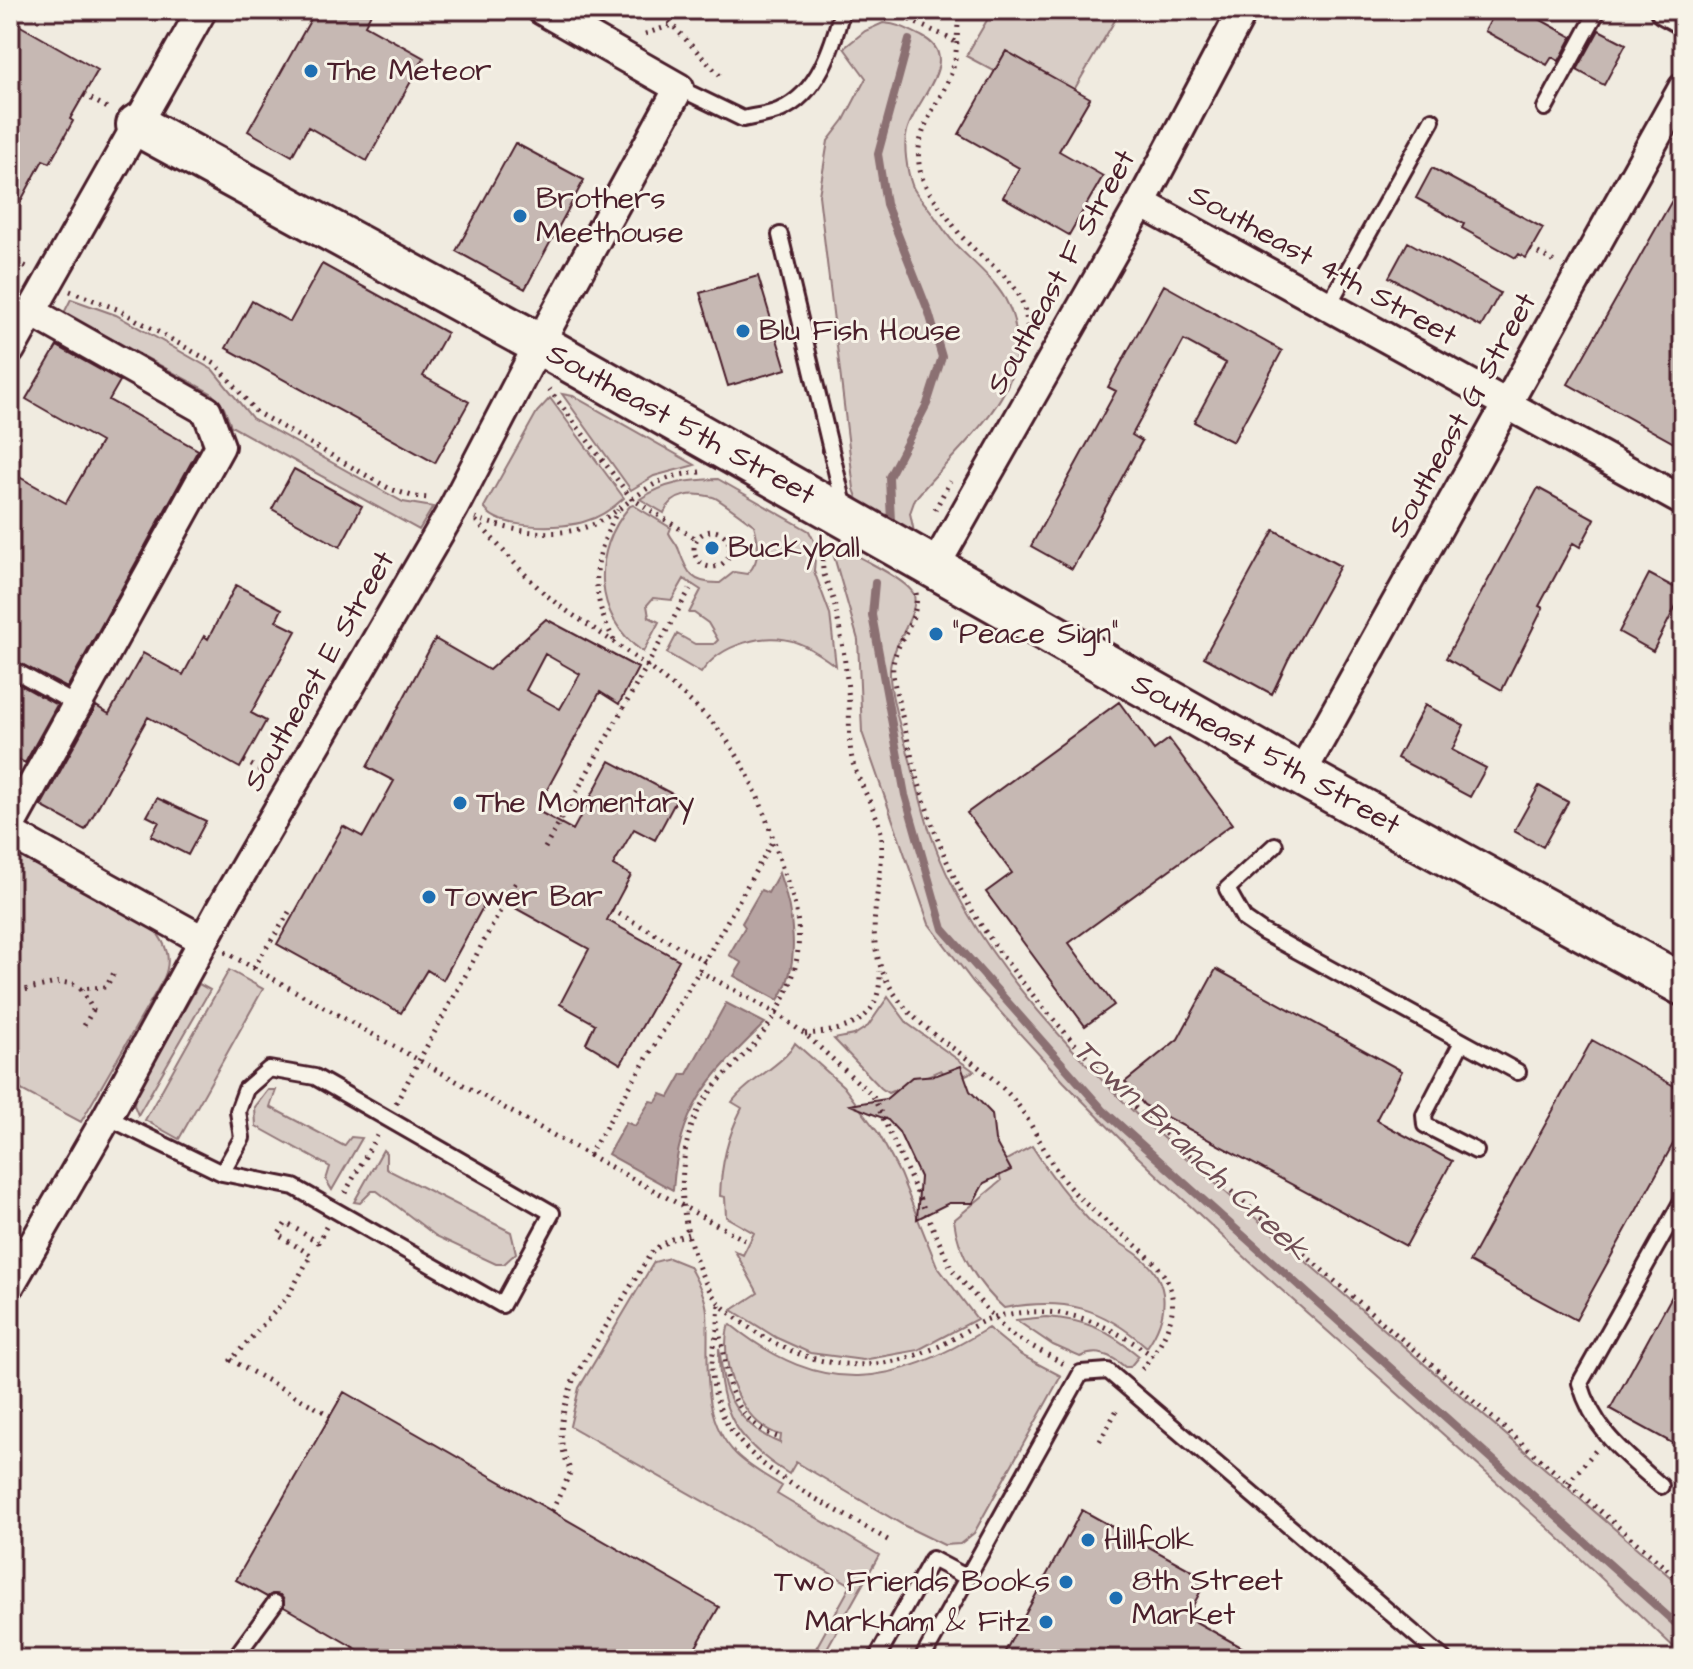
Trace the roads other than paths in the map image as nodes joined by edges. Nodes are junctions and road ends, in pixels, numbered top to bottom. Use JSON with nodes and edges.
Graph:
{"nodes":[{"id":1,"x":202,"y":10,"type":"edge"},
{"id":2,"x":542,"y":10,"type":"edge"},
{"id":3,"x":842,"y":10,"type":"edge"},
{"id":4,"x":1243,"y":10,"type":"edge"},
{"id":5,"x":1598,"y":10,"type":"edge"},
{"id":6,"x":1665,"y":10,"type":"edge"},
{"id":7,"x":1683,"y":20,"type":"edge"},
{"id":8,"x":679,"y":88,"type":"junction"},
{"id":9,"x":1683,"y":88,"type":"edge"},
{"id":10,"x":1545,"y":108,"type":"dead end"},
{"id":11,"x":1432,"y":120,"type":"dead end"},
{"id":12,"x":137,"y":125,"type":"junction"},
{"id":13,"x":1141,"y":203,"type":"junction"},
{"id":14,"x":780,"y":235,"type":"dead end"},
{"id":15,"x":1328,"y":306,"type":"junction"},
{"id":16,"x":32,"y":312,"type":"junction"},
{"id":17,"x":539,"y":344,"type":"junction"},
{"id":18,"x":10,"y":350,"type":"edge"},
{"id":19,"x":1507,"y":404,"type":"junction"},
{"id":20,"x":1683,"y":501,"type":"edge"},
{"id":21,"x":837,"y":526,"type":"junction"},
{"id":22,"x":935,"y":566,"type":"junction"},
{"id":23,"x":10,"y":668,"type":"edge"},
{"id":24,"x":77,"y":705,"type":"junction"},
{"id":25,"x":1301,"y":774,"type":"junction"},
{"id":26,"x":10,"y":826,"type":"edge"},
{"id":27,"x":10,"y":833,"type":"edge"},
{"id":28,"x":1275,"y":845,"type":"dead end"},
{"id":29,"x":203,"y":940,"type":"junction"},
{"id":30,"x":1683,"y":985,"type":"edge"},
{"id":31,"x":1462,"y":1042,"type":"junction"},
{"id":32,"x":1518,"y":1072,"type":"dead end"},
{"id":33,"x":107,"y":1117,"type":"junction"},
{"id":34,"x":1476,"y":1151,"type":"dead end"},
{"id":35,"x":222,"y":1173,"type":"junction"},
{"id":36,"x":1683,"y":1199,"type":"edge"},
{"id":37,"x":10,"y":1285,"type":"edge"},
{"id":38,"x":1661,"y":1486,"type":"dead end"},
{"id":39,"x":968,"y":1578,"type":"junction"},
{"id":40,"x":275,"y":1603,"type":"dead end"},
{"id":41,"x":234,"y":1659,"type":"edge"},
{"id":42,"x":876,"y":1659,"type":"edge"},
{"id":43,"x":922,"y":1659,"type":"edge"},
{"id":44,"x":1444,"y":1659,"type":"edge"}],
"edges":[{"from":1,"to":12,"type":"street"},
{"from":2,"to":8,"type":"street"},
{"from":3,"to":8,"type":"lane"},
{"from":4,"to":13,"type":"street","name":"Southeast F Street"},
{"from":5,"to":10,"type":"lane"},
{"from":6,"to":7,"type":"street"},
{"from":8,"to":17,"type":"street","name":"Southeast E Street"},
{"from":9,"to":19,"type":"street","name":"Southeast G Street"},
{"from":11,"to":15,"type":"lane"},
{"from":12,"to":16,"type":"street"},
{"from":12,"to":17,"type":"street","name":"Southeast 5th Street"},
{"from":13,"to":15,"type":"street","name":"Southeast 4th Street"},
{"from":13,"to":22,"type":"street","name":"Southeast F Street"},
{"from":14,"to":21,"type":"lane"},
{"from":15,"to":19,"type":"street","name":"Southeast 4th Street"},
{"from":16,"to":18,"type":"street"},
{"from":16,"to":24,"type":"street"},
{"from":17,"to":21,"type":"street","name":"Southeast 5th Street"},
{"from":17,"to":29,"type":"street","name":"Southeast E Street"},
{"from":19,"to":20,"type":"street","name":"Southeast 4th Street"},
{"from":19,"to":25,"type":"street","name":"Southeast G Street"},
{"from":21,"to":22,"type":"street","name":"Southeast 5th Street"},
{"from":22,"to":25,"type":"street","name":"Southeast 5th Street"},
{"from":23,"to":24,"type":"lane"},
{"from":24,"to":26,"type":"street"},
{"from":25,"to":30,"type":"street","name":"Southeast 5th Street"},
{"from":27,"to":29,"type":"street"},
{"from":28,"to":31,"type":"lane"},
{"from":29,"to":33,"type":"street","name":"Southeast E Street"},
{"from":31,"to":32,"type":"lane"},
{"from":31,"to":34,"type":"lane"},
{"from":33,"to":35,"type":"lane"},
{"from":33,"to":37,"type":"street","name":"Southeast E Street"},
{"from":35,"to":35,"type":"lane"},
{"from":36,"to":38,"type":"lane"},
{"from":39,"to":42,"type":"lane"},
{"from":39,"to":43,"type":"lane"},
{"from":39,"to":44,"type":"lane"},
{"from":40,"to":41,"type":"lane"}]}
